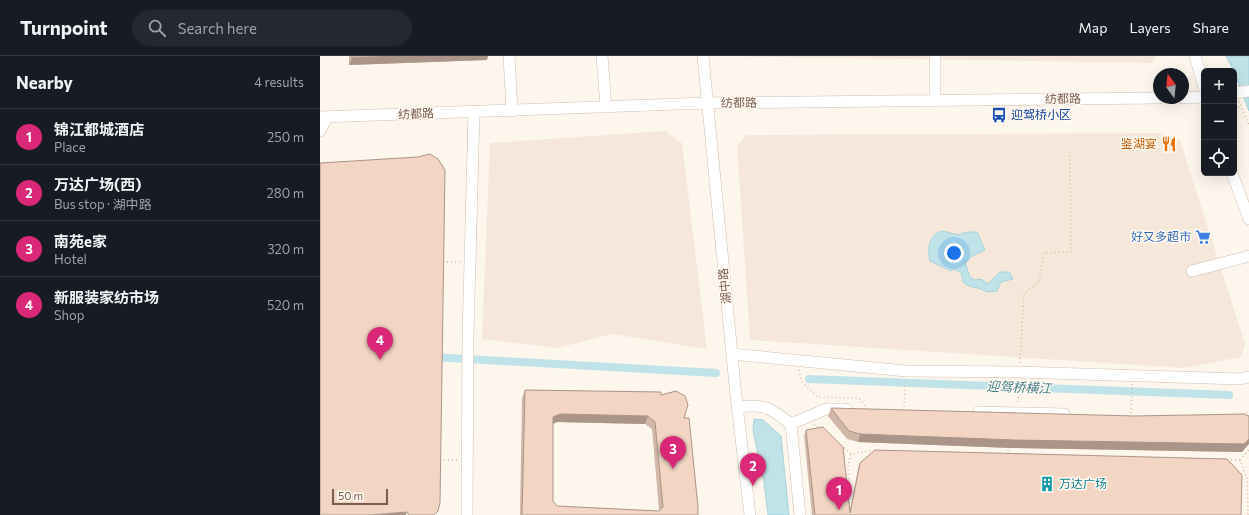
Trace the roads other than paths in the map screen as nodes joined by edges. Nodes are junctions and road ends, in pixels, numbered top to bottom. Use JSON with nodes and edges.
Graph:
{"nodes":[{"id":1,"x":509,"y":56,"type":"edge"},
{"id":2,"x":602,"y":56,"type":"edge"},
{"id":3,"x":704,"y":56,"type":"edge"},
{"id":4,"x":935,"y":56,"type":"edge"},
{"id":5,"x":1195,"y":56,"type":"edge"},
{"id":6,"x":1201,"y":77,"type":"edge"},
{"id":7,"x":1249,"y":91,"type":"edge"},
{"id":8,"x":1237,"y":94,"type":"edge"},
{"id":9,"x":1201,"y":97,"type":"edge"},
{"id":10,"x":1153,"y":98,"type":"edge"},
{"id":11,"x":1189,"y":98,"type":"edge"},
{"id":12,"x":935,"y":101,"type":"junction"},
{"id":13,"x":707,"y":104,"type":"junction"},
{"id":14,"x":606,"y":107,"type":"junction"},
{"id":15,"x":512,"y":111,"type":"junction"},
{"id":16,"x":474,"y":112,"type":"junction"},
{"id":17,"x":324,"y":117,"type":"edge"},
{"id":18,"x":320,"y":131,"type":"edge"},
{"id":19,"x":1233,"y":176,"type":"edge"},
{"id":20,"x":1249,"y":219,"type":"edge"},
{"id":21,"x":1249,"y":256,"type":"edge"},
{"id":22,"x":1192,"y":271,"type":"dead end"},
{"id":23,"x":732,"y":354,"type":"junction"},
{"id":24,"x":1249,"y":377,"type":"edge"},
{"id":25,"x":737,"y":407,"type":"junction"},
{"id":26,"x":868,"y":410,"type":"edge"},
{"id":27,"x":968,"y":412,"type":"edge"},
{"id":28,"x":1079,"y":415,"type":"edge"},
{"id":29,"x":791,"y":424,"type":"junction"},
{"id":30,"x":467,"y":515,"type":"edge"},
{"id":31,"x":750,"y":515,"type":"edge"},
{"id":32,"x":800,"y":515,"type":"edge"}],
"edges":[{"from":1,"to":15,"type":"street"},
{"from":2,"to":14,"type":"street"},
{"from":3,"to":13,"type":"street","name":"湖中路"},
{"from":4,"to":12,"type":"street"},
{"from":5,"to":6,"type":"street"},
{"from":7,"to":8,"type":"street","bridge":true},
{"from":9,"to":11,"type":"street"},
{"from":10,"to":12,"type":"street","name":"纺都路"},
{"from":12,"to":13,"type":"street","name":"纺都路"},
{"from":13,"to":14,"type":"street","name":"纺都路"},
{"from":13,"to":23,"type":"street","name":"湖中路"},
{"from":14,"to":15,"type":"street","name":"纺都路"},
{"from":15,"to":16,"type":"street","name":"纺都路"},
{"from":16,"to":17,"type":"street","name":"纺都路"},
{"from":16,"to":30,"type":"street"},
{"from":17,"to":18,"type":"street"},
{"from":19,"to":20,"type":"street"},
{"from":21,"to":22,"type":"street"},
{"from":23,"to":24,"type":"street"},
{"from":23,"to":25,"type":"street","name":"湖中路"},
{"from":25,"to":29,"type":"street"},
{"from":25,"to":31,"type":"street","name":"湖中路"},
{"from":26,"to":29,"type":"street"},
{"from":27,"to":28,"type":"street"},
{"from":29,"to":32,"type":"street"}]}
